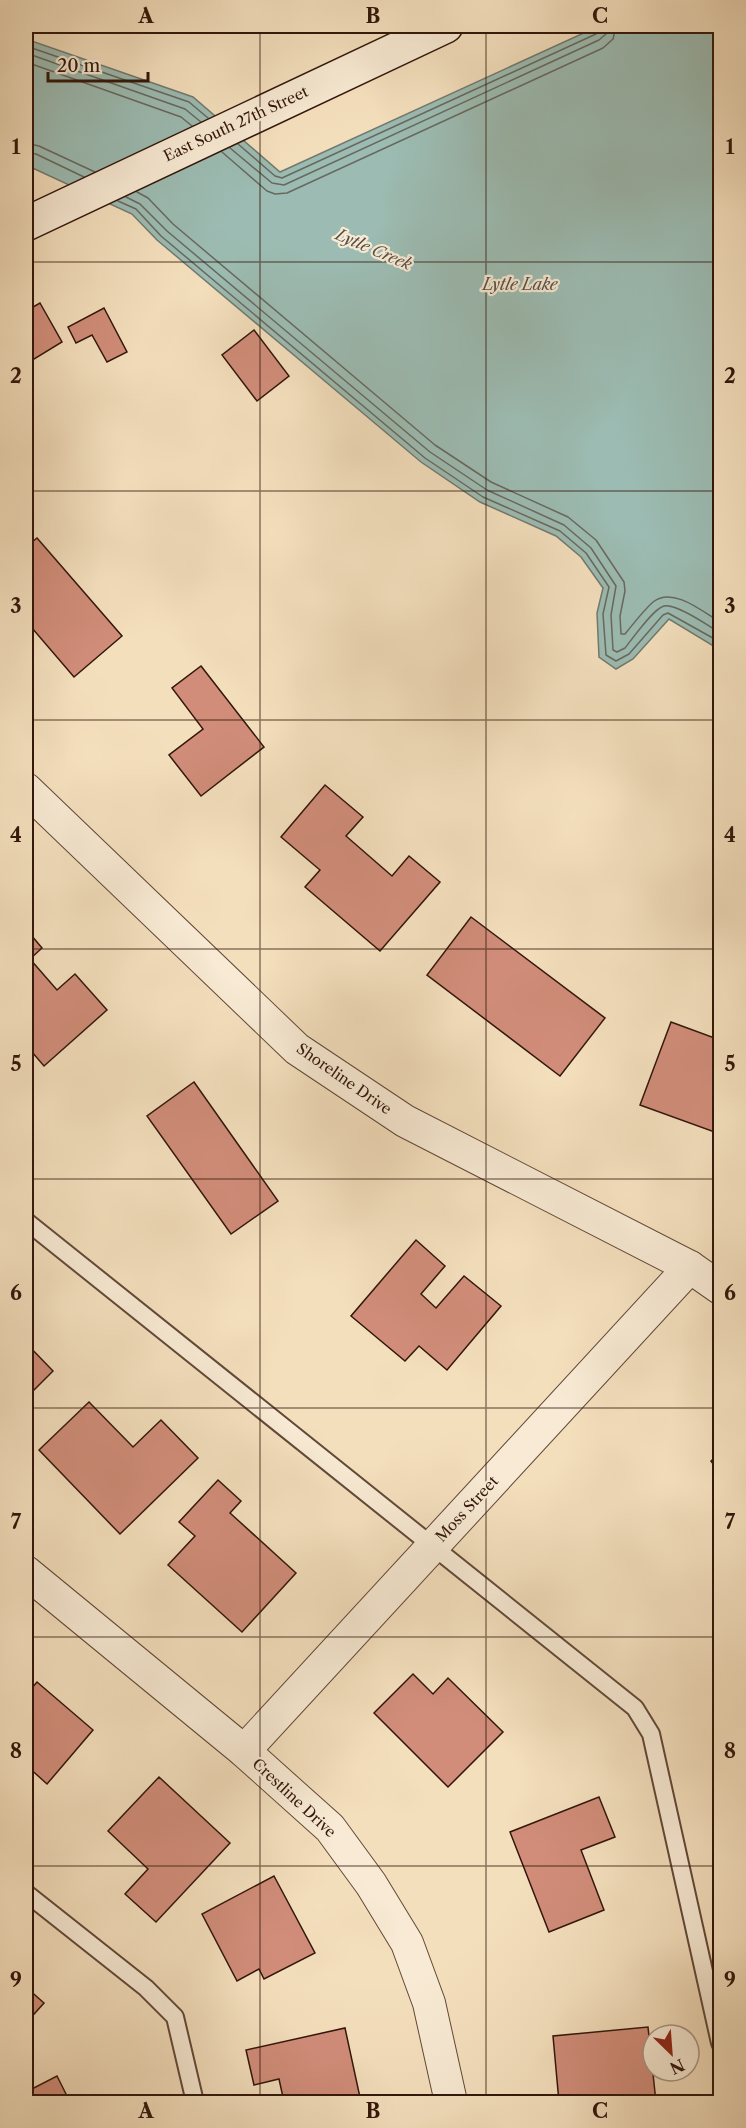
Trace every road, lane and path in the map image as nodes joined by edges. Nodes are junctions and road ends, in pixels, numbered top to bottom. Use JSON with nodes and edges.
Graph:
{"nodes":[{"id":1,"x":446,"y":26,"type":"edge"},
{"id":2,"x":31,"y":221,"type":"edge"},
{"id":3,"x":26,"y":789,"type":"edge"},
{"id":4,"x":26,"y":1221,"type":"edge"},
{"id":5,"x":690,"y":1267,"type":"junction"},
{"id":6,"x":720,"y":1288,"type":"edge"},
{"id":7,"x":433,"y":1545,"type":"junction"},
{"id":8,"x":26,"y":1572,"type":"edge"},
{"id":9,"x":244,"y":1750,"type":"junction"},
{"id":10,"x":26,"y":1893,"type":"edge"},
{"id":11,"x":720,"y":2043,"type":"edge"},
{"id":12,"x":195,"y":2103,"type":"edge"},
{"id":13,"x":452,"y":2103,"type":"edge"}],
"edges":[{"from":1,"to":2,"type":"main road","name":"East South 27th Street"},
{"from":3,"to":5,"type":"street","name":"Shoreline Drive"},
{"from":4,"to":7,"type":"lane"},
{"from":5,"to":6,"type":"street","name":"Shoreline Drive"},
{"from":5,"to":7,"type":"street","name":"Moss Street"},
{"from":7,"to":9,"type":"street","name":"Moss Street"},
{"from":7,"to":11,"type":"lane"},
{"from":8,"to":9,"type":"street","name":"Crestline Drive"},
{"from":9,"to":13,"type":"street","name":"Crestline Drive"},
{"from":10,"to":12,"type":"lane"}]}
